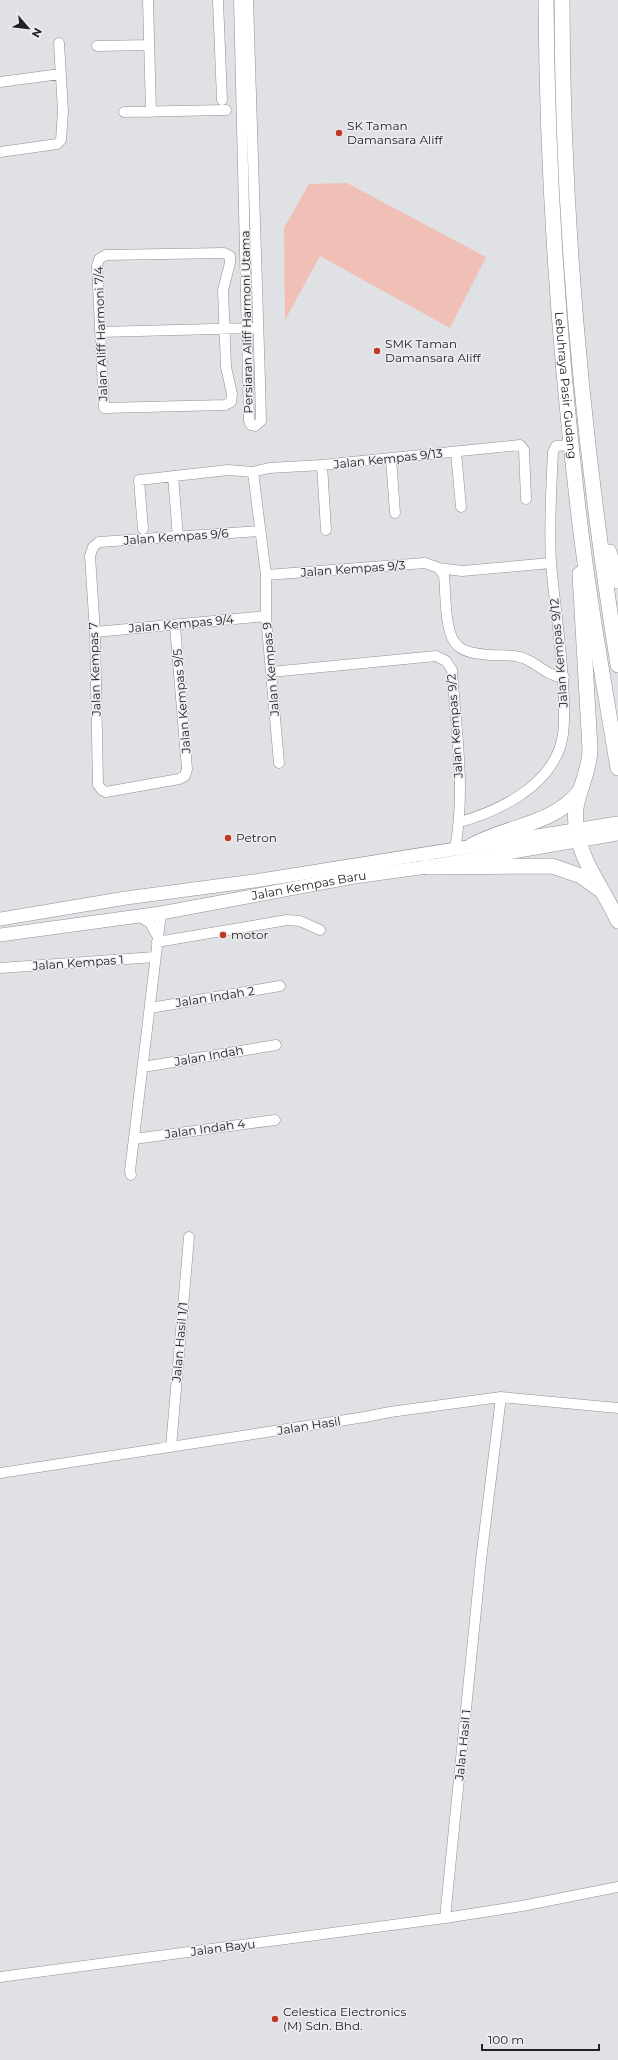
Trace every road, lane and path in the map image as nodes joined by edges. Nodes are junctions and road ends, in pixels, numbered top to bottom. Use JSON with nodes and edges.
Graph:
{"nodes":[{"id":1,"x":148,"y":0,"type":"edge"},
{"id":2,"x":218,"y":0,"type":"edge"},
{"id":3,"x":239,"y":0,"type":"edge"},
{"id":4,"x":248,"y":0,"type":"edge"},
{"id":5,"x":546,"y":0,"type":"edge"},
{"id":6,"x":562,"y":0,"type":"edge"},
{"id":7,"x":59,"y":43,"type":"dead end"},
{"id":8,"x":148,"y":45,"type":"junction"},
{"id":9,"x":97,"y":46,"type":"dead end"},
{"id":10,"x":60,"y":74,"type":"junction"},
{"id":11,"x":0,"y":82,"type":"edge"},
{"id":12,"x":222,"y":100,"type":"dead end"},
{"id":13,"x":226,"y":110,"type":"dead end"},
{"id":14,"x":124,"y":112,"type":"dead end"},
{"id":15,"x":151,"y":112,"type":"junction"},
{"id":16,"x":0,"y":152,"type":"edge"},
{"id":17,"x":247,"y":328,"type":"junction"},
{"id":18,"x":258,"y":328,"type":"junction"},
{"id":19,"x":225,"y":329,"type":"junction"},
{"id":20,"x":100,"y":332,"type":"junction"},
{"id":21,"x":571,"y":445,"type":"junction"},
{"id":22,"x":456,"y":452,"type":"junction"},
{"id":23,"x":391,"y":458,"type":"junction"},
{"id":24,"x":322,"y":465,"type":"junction"},
{"id":25,"x":253,"y":472,"type":"junction"},
{"id":26,"x":173,"y":476,"type":"junction"},
{"id":27,"x":526,"y":499,"type":"dead end"},
{"id":28,"x":577,"y":501,"type":"junction"},
{"id":29,"x":595,"y":505,"type":"junction"},
{"id":30,"x":461,"y":507,"type":"dead end"},
{"id":31,"x":395,"y":513,"type":"dead end"},
{"id":32,"x":143,"y":529,"type":"dead end"},
{"id":33,"x":326,"y":530,"type":"dead end"},
{"id":34,"x":260,"y":531,"type":"junction"},
{"id":35,"x":178,"y":537,"type":"junction"},
{"id":36,"x":93,"y":547,"type":"joint"},
{"id":37,"x":551,"y":563,"type":"junction"},
{"id":38,"x":439,"y":568,"type":"junction"},
{"id":39,"x":266,"y":575,"type":"junction"},
{"id":40,"x":618,"y":582,"type":"edge"},
{"id":41,"x":266,"y":616,"type":"junction"},
{"id":42,"x":176,"y":626,"type":"junction"},
{"id":43,"x":95,"y":632,"type":"junction"},
{"id":44,"x":618,"y":665,"type":"edge"},
{"id":45,"x":271,"y":672,"type":"junction"},
{"id":46,"x":564,"y":677,"type":"junction"},
{"id":47,"x":279,"y":763,"type":"dead end"},
{"id":48,"x":618,"y":768,"type":"edge"},
{"id":49,"x":102,"y":790,"type":"joint"},
{"id":50,"x":580,"y":791,"type":"junction"},
{"id":51,"x":460,"y":822,"type":"junction"},
{"id":52,"x":618,"y":823,"type":"edge"},
{"id":53,"x":598,"y":832,"type":"junction"},
{"id":54,"x":578,"y":834,"type":"junction"},
{"id":55,"x":618,"y":834,"type":"edge"},
{"id":56,"x":471,"y":846,"type":"junction"},
{"id":57,"x":456,"y":849,"type":"junction"},
{"id":58,"x":427,"y":867,"type":"junction"},
{"id":59,"x":607,"y":896,"type":"junction"},
{"id":60,"x":87,"y":905,"type":"junction"},
{"id":61,"x":161,"y":914,"type":"junction"},
{"id":62,"x":138,"y":916,"type":"junction"},
{"id":63,"x":0,"y":919,"type":"edge"},
{"id":64,"x":618,"y":921,"type":"edge"},
{"id":65,"x":320,"y":930,"type":"dead end"},
{"id":66,"x":0,"y":935,"type":"edge"},
{"id":67,"x":158,"y":939,"type":"junction"},
{"id":68,"x":156,"y":957,"type":"junction"},
{"id":69,"x":0,"y":968,"type":"edge"},
{"id":70,"x":280,"y":986,"type":"dead end"},
{"id":71,"x":150,"y":1008,"type":"junction"},
{"id":72,"x":276,"y":1044,"type":"dead end"},
{"id":73,"x":142,"y":1067,"type":"junction"},
{"id":74,"x":275,"y":1120,"type":"dead end"},
{"id":75,"x":134,"y":1139,"type":"junction"},
{"id":76,"x":131,"y":1175,"type":"dead end"},
{"id":77,"x":189,"y":1238,"type":"dead end"},
{"id":78,"x":501,"y":1397,"type":"junction"},
{"id":79,"x":618,"y":1408,"type":"edge"},
{"id":80,"x":171,"y":1447,"type":"junction"},
{"id":81,"x":0,"y":1473,"type":"edge"},
{"id":82,"x":618,"y":1887,"type":"edge"},
{"id":83,"x":445,"y":1918,"type":"junction"},
{"id":84,"x":0,"y":1977,"type":"edge"}],
"edges":[{"from":1,"to":8,"type":"street"},
{"from":2,"to":12,"type":"street"},
{"from":3,"to":17,"type":"street","name":"Persiaran Aliff Harmoni Utama"},
{"from":4,"to":18,"type":"street","name":"Persiaran Aliff Harmoni Utama"},
{"from":5,"to":21,"type":"highway","name":"Lebuhraya Pasir Gudang"},
{"from":6,"to":29,"type":"highway","name":"Lebuhraya Pasir Gudang"},
{"from":7,"to":10,"type":"street"},
{"from":8,"to":9,"type":"street"},
{"from":8,"to":15,"type":"street"},
{"from":10,"to":11,"type":"street"},
{"from":10,"to":16,"type":"street"},
{"from":13,"to":15,"type":"street"},
{"from":14,"to":15,"type":"street"},
{"from":17,"to":18,"type":"street"},
{"from":17,"to":18,"type":"street","name":"Persiaran Aliff Harmoni Utama"},
{"from":17,"to":19,"type":"street"},
{"from":19,"to":20,"type":"street"},
{"from":19,"to":20,"type":"street","name":"Jalan Aliff Harmoni 7/4"},
{"from":19,"to":20,"type":"street","name":"Jalan Aliff Harmoni 7/4"},
{"from":21,"to":28,"type":"highway","name":"Lebuhraya Pasir Gudang"},
{"from":21,"to":37,"type":"street","name":"Jalan Kempas 9/12"},
{"from":22,"to":23,"type":"street","name":"Jalan Kempas 9/13"},
{"from":22,"to":27,"type":"street","name":"Jalan Kempas 9/13"},
{"from":22,"to":30,"type":"street"},
{"from":23,"to":24,"type":"street","name":"Jalan Kempas 9/13"},
{"from":23,"to":31,"type":"street"},
{"from":24,"to":25,"type":"street","name":"Jalan Kempas 9/13"},
{"from":24,"to":33,"type":"street"},
{"from":25,"to":26,"type":"street","name":"Jalan Kempas 9/13"},
{"from":25,"to":34,"type":"street","name":"Jalan Kempas 9"},
{"from":26,"to":32,"type":"street","name":"Jalan Kempas 9/13"},
{"from":26,"to":35,"type":"street"},
{"from":28,"to":48,"type":"highway","name":"Lebuhraya Pasir Gudang"},
{"from":28,"to":50,"type":"highway"},
{"from":29,"to":40,"type":"highway"},
{"from":29,"to":44,"type":"highway","name":"Lebuhraya Pasir Gudang"},
{"from":34,"to":35,"type":"street","name":"Jalan Kempas 9/6"},
{"from":34,"to":39,"type":"street","name":"Jalan Kempas 9"},
{"from":35,"to":36,"type":"street","name":"Jalan Kempas 9/6"},
{"from":36,"to":43,"type":"street","name":"Jalan Kempas 7"},
{"from":37,"to":38,"type":"street","name":"Jalan Kempas 9/3"},
{"from":37,"to":46,"type":"street","name":"Jalan Kempas 9/12"},
{"from":38,"to":39,"type":"street","name":"Jalan Kempas 9/3"},
{"from":38,"to":46,"type":"street"},
{"from":39,"to":41,"type":"street","name":"Jalan Kempas 9"},
{"from":41,"to":42,"type":"street","name":"Jalan Kempas 9/4"},
{"from":41,"to":45,"type":"street","name":"Jalan Kempas 9"},
{"from":42,"to":43,"type":"street","name":"Jalan Kempas 9/4"},
{"from":42,"to":49,"type":"street","name":"Jalan Kempas 9/5"},
{"from":43,"to":49,"type":"street","name":"Jalan Kempas 7"},
{"from":45,"to":47,"type":"street","name":"Jalan Kempas 9"},
{"from":45,"to":51,"type":"street","name":"Jalan Kempas 9/2"},
{"from":46,"to":51,"type":"street","name":"Jalan Kempas 9/12"},
{"from":50,"to":54,"type":"highway"},
{"from":50,"to":56,"type":"highway"},
{"from":51,"to":57,"type":"street","name":"Jalan Kempas 9/2"},
{"from":52,"to":53,"type":"main road","name":"Jalan Kempas Baru"},
{"from":53,"to":54,"type":"main road","name":"Jalan Kempas Baru"},
{"from":53,"to":55,"type":"main road","name":"Jalan Kempas Baru"},
{"from":54,"to":56,"type":"main road","name":"Jalan Kempas Baru"},
{"from":54,"to":58,"type":"main road","name":"Jalan Kempas Baru"},
{"from":54,"to":59,"type":"highway"},
{"from":56,"to":57,"type":"main road","name":"Jalan Kempas Baru"},
{"from":57,"to":60,"type":"main road","name":"Jalan Kempas Baru"},
{"from":58,"to":59,"type":"highway"},
{"from":58,"to":61,"type":"main road","name":"Jalan Kempas Baru"},
{"from":59,"to":64,"type":"highway"},
{"from":60,"to":61,"type":"main road"},
{"from":60,"to":63,"type":"main road","name":"Jalan Kempas Baru"},
{"from":61,"to":62,"type":"main road","name":"Jalan Kempas Baru"},
{"from":61,"to":67,"type":"street"},
{"from":62,"to":66,"type":"main road","name":"Jalan Kempas Baru"},
{"from":62,"to":67,"type":"street"},
{"from":65,"to":67,"type":"street"},
{"from":67,"to":68,"type":"street"},
{"from":68,"to":69,"type":"street","name":"Jalan Kempas 1"},
{"from":68,"to":71,"type":"street"},
{"from":70,"to":71,"type":"street","name":"Jalan Indah 2"},
{"from":71,"to":73,"type":"street"},
{"from":72,"to":73,"type":"street","name":"Jalan Indah"},
{"from":73,"to":75,"type":"street"},
{"from":74,"to":75,"type":"street","name":"Jalan Indah 4"},
{"from":75,"to":76,"type":"street"},
{"from":77,"to":80,"type":"street","name":"Jalan Hasil 1/1"},
{"from":78,"to":79,"type":"street","name":"Jalan Hasil"},
{"from":78,"to":80,"type":"street","name":"Jalan Hasil"},
{"from":78,"to":83,"type":"street","name":"Jalan Hasil 1"},
{"from":80,"to":81,"type":"street","name":"Jalan Hasil"},
{"from":82,"to":83,"type":"street"},
{"from":83,"to":84,"type":"street","name":"Jalan Bayu"}]}
